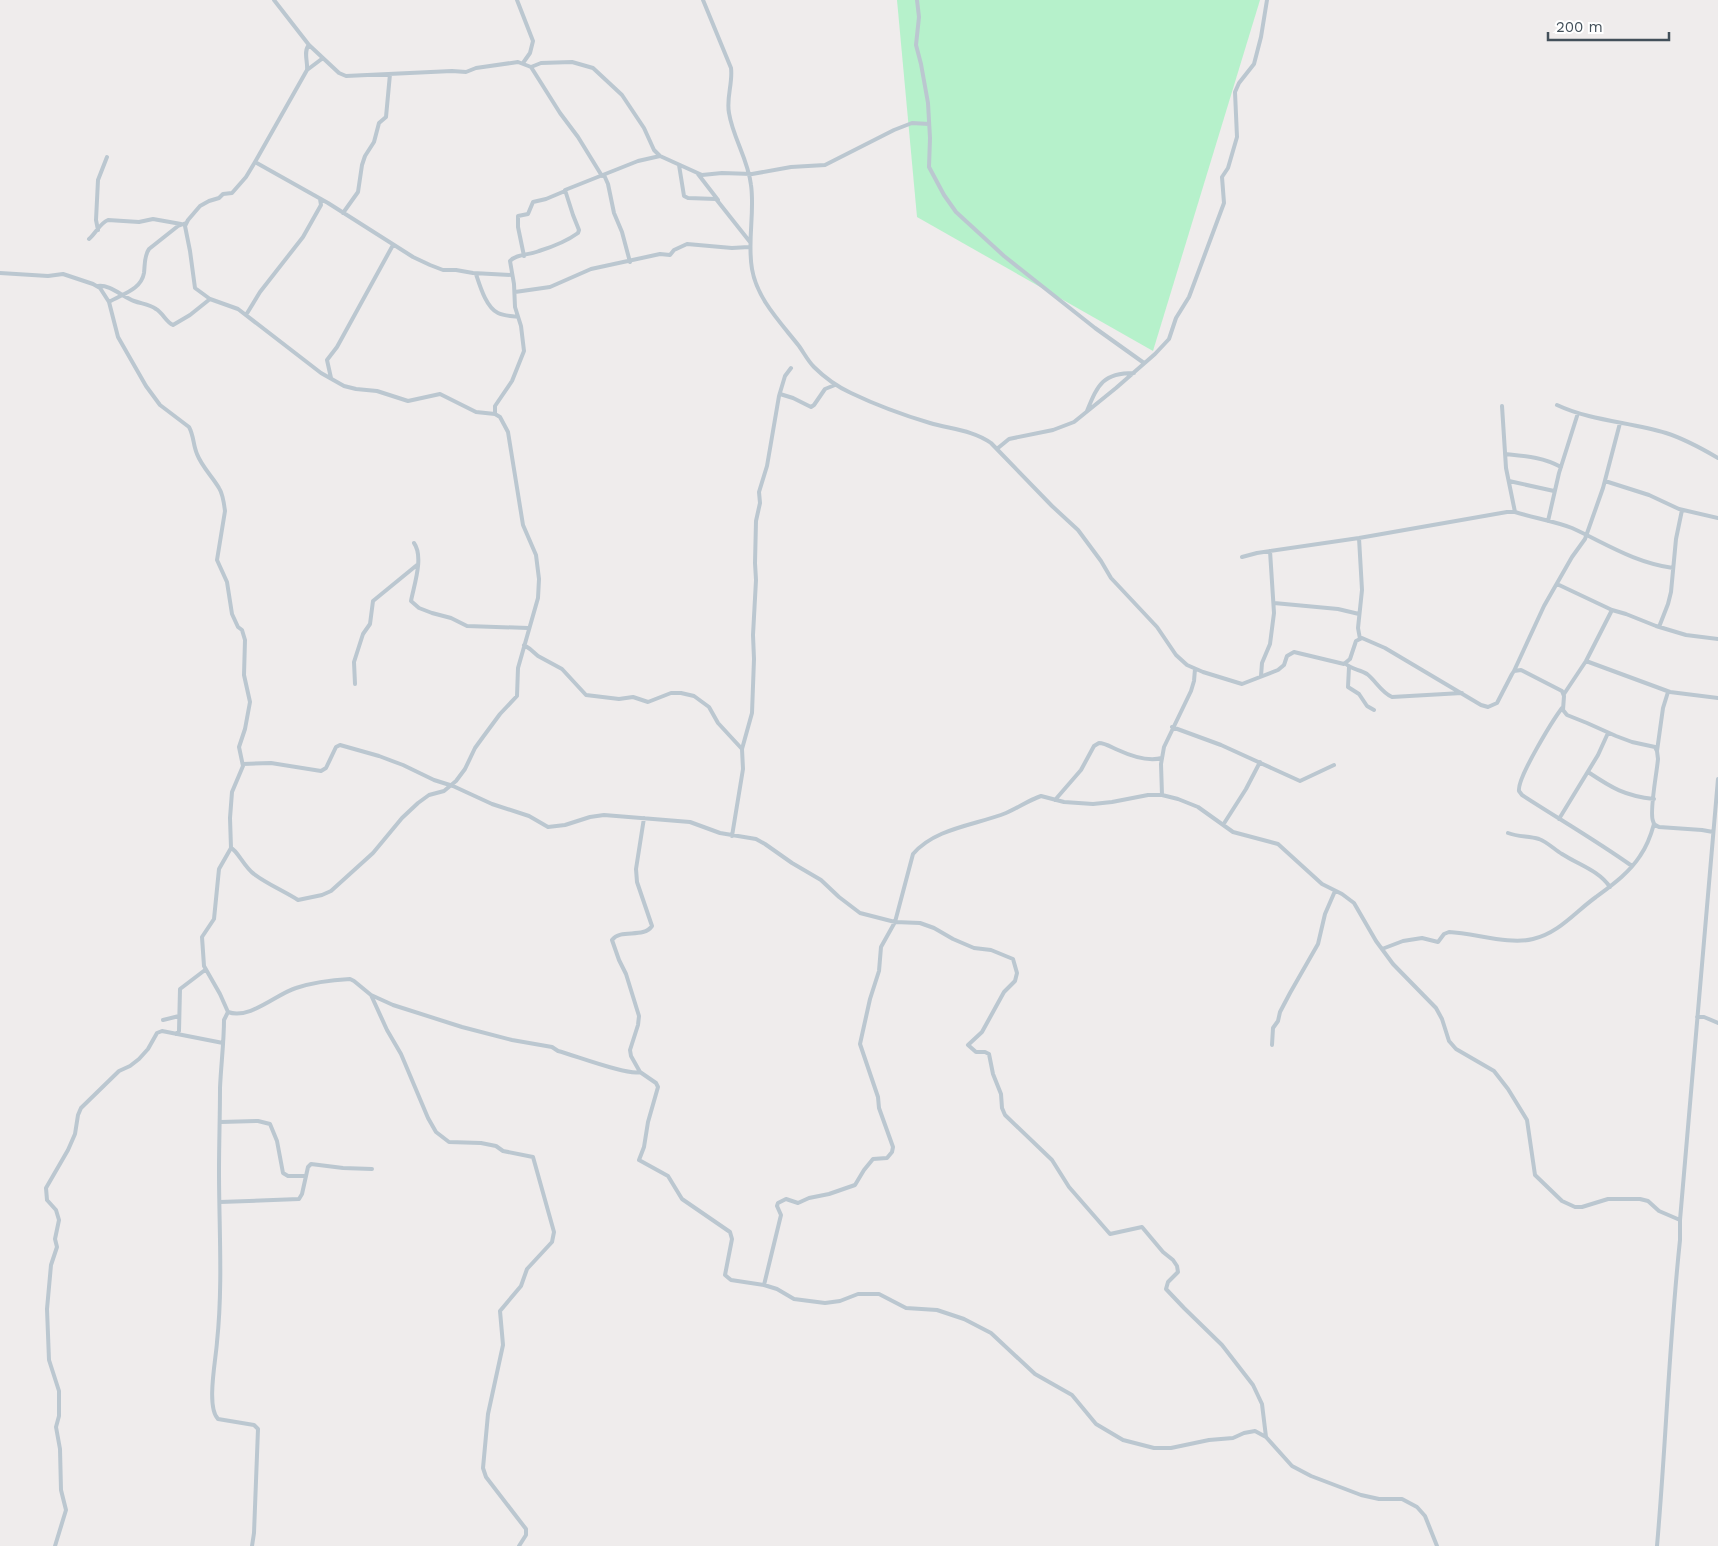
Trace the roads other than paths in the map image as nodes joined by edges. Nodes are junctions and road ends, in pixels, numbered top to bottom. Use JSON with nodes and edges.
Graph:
{"nodes":[{"id":1,"x":274,"y":0,"type":"edge"},
{"id":2,"x":517,"y":0,"type":"edge"},
{"id":3,"x":703,"y":0,"type":"edge"},
{"id":4,"x":917,"y":0,"type":"edge"},
{"id":5,"x":1267,"y":0,"type":"edge"},
{"id":6,"x":309,"y":45,"type":"junction"},
{"id":7,"x":323,"y":58,"type":"junction"},
{"id":8,"x":523,"y":63,"type":"junction"},
{"id":9,"x":530,"y":67,"type":"junction"},
{"id":10,"x":307,"y":70,"type":"junction"},
{"id":11,"x":390,"y":74,"type":"junction"},
{"id":12,"x":929,"y":124,"type":"junction"},
{"id":13,"x":660,"y":156,"type":"junction"},
{"id":14,"x":107,"y":158,"type":"dead end"},
{"id":15,"x":256,"y":162,"type":"junction"},
{"id":16,"x":679,"y":166,"type":"junction"},
{"id":17,"x":698,"y":174,"type":"junction"},
{"id":18,"x":749,"y":174,"type":"junction"},
{"id":19,"x":603,"y":176,"type":"junction"},
{"id":20,"x":565,"y":191,"type":"junction"},
{"id":21,"x":320,"y":199,"type":"junction"},
{"id":22,"x":718,"y":200,"type":"junction"},
{"id":23,"x":326,"y":202,"type":"junction"},
{"id":24,"x":321,"y":205,"type":"junction"},
{"id":25,"x":343,"y":213,"type":"junction"},
{"id":26,"x":186,"y":223,"type":"junction"},
{"id":27,"x":181,"y":224,"type":"junction"},
{"id":28,"x":98,"y":230,"type":"junction"},
{"id":29,"x":88,"y":238,"type":"dead end"},
{"id":30,"x":393,"y":245,"type":"junction"},
{"id":31,"x":750,"y":245,"type":"junction"},
{"id":32,"x":524,"y":256,"type":"junction"},
{"id":33,"x":630,"y":262,"type":"junction"},
{"id":34,"x":0,"y":273,"type":"edge"},
{"id":35,"x":476,"y":274,"type":"junction"},
{"id":36,"x":512,"y":275,"type":"junction"},
{"id":37,"x":98,"y":286,"type":"junction"},
{"id":38,"x":515,"y":292,"type":"junction"},
{"id":39,"x":121,"y":295,"type":"junction"},
{"id":40,"x":210,"y":299,"type":"junction"},
{"id":41,"x":109,"y":302,"type":"junction"},
{"id":42,"x":246,"y":315,"type":"junction"},
{"id":43,"x":518,"y":318,"type":"junction"},
{"id":44,"x":1144,"y":363,"type":"junction"},
{"id":45,"x":791,"y":368,"type":"dead end"},
{"id":46,"x":1134,"y":372,"type":"junction"},
{"id":47,"x":331,"y":378,"type":"junction"},
{"id":48,"x":835,"y":385,"type":"junction"},
{"id":49,"x":780,"y":394,"type":"junction"},
{"id":50,"x":1557,"y":405,"type":"dead end"},
{"id":51,"x":1502,"y":406,"type":"dead end"},
{"id":52,"x":1087,"y":412,"type":"junction"},
{"id":53,"x":1578,"y":413,"type":"junction"},
{"id":54,"x":495,"y":414,"type":"junction"},
{"id":55,"x":1620,"y":423,"type":"junction"},
{"id":56,"x":998,"y":448,"type":"junction"},
{"id":57,"x":1505,"y":454,"type":"junction"},
{"id":58,"x":1718,"y":458,"type":"edge"},
{"id":59,"x":1561,"y":467,"type":"junction"},
{"id":60,"x":1509,"y":481,"type":"junction"},
{"id":61,"x":1605,"y":482,"type":"junction"},
{"id":62,"x":1554,"y":492,"type":"junction"},
{"id":63,"x":1682,"y":510,"type":"junction"},
{"id":64,"x":1515,"y":512,"type":"junction"},
{"id":65,"x":1718,"y":518,"type":"edge"},
{"id":66,"x":1548,"y":521,"type":"junction"},
{"id":67,"x":1586,"y":536,"type":"junction"},
{"id":68,"x":1359,"y":538,"type":"junction"},
{"id":69,"x":414,"y":543,"type":"dead end"},
{"id":70,"x":1270,"y":551,"type":"junction"},
{"id":71,"x":1242,"y":557,"type":"dead end"},
{"id":72,"x":417,"y":565,"type":"junction"},
{"id":73,"x":1673,"y":568,"type":"junction"},
{"id":74,"x":1558,"y":584,"type":"junction"},
{"id":75,"x":1274,"y":603,"type":"junction"},
{"id":76,"x":1612,"y":610,"type":"junction"},
{"id":77,"x":1359,"y":614,"type":"junction"},
{"id":78,"x":1659,"y":627,"type":"junction"},
{"id":79,"x":528,"y":628,"type":"junction"},
{"id":80,"x":1360,"y":639,"type":"junction"},
{"id":81,"x":1718,"y":639,"type":"edge"},
{"id":82,"x":524,"y":645,"type":"junction"},
{"id":83,"x":1586,"y":661,"type":"junction"},
{"id":84,"x":1345,"y":664,"type":"junction"},
{"id":85,"x":1349,"y":667,"type":"junction"},
{"id":86,"x":1195,"y":669,"type":"junction"},
{"id":87,"x":1514,"y":671,"type":"junction"},
{"id":88,"x":1261,"y":676,"type":"junction"},
{"id":89,"x":355,"y":684,"type":"dead end"},
{"id":90,"x":1668,"y":692,"type":"junction"},
{"id":91,"x":1462,"y":693,"type":"junction"},
{"id":92,"x":1564,"y":694,"type":"junction"},
{"id":93,"x":1718,"y":698,"type":"edge"},
{"id":94,"x":1562,"y":708,"type":"junction"},
{"id":95,"x":1374,"y":710,"type":"dead end"},
{"id":96,"x":1172,"y":727,"type":"junction"},
{"id":97,"x":1608,"y":732,"type":"junction"},
{"id":98,"x":742,"y":749,"type":"junction"},
{"id":99,"x":1657,"y":751,"type":"junction"},
{"id":100,"x":1162,"y":758,"type":"junction"},
{"id":101,"x":1260,"y":762,"type":"junction"},
{"id":102,"x":243,"y":764,"type":"junction"},
{"id":103,"x":1334,"y":765,"type":"dead end"},
{"id":104,"x":1588,"y":772,"type":"junction"},
{"id":105,"x":1718,"y":779,"type":"edge"},
{"id":106,"x":452,"y":785,"type":"junction"},
{"id":107,"x":1162,"y":795,"type":"junction"},
{"id":108,"x":1654,"y":799,"type":"junction"},
{"id":109,"x":1055,"y":800,"type":"junction"},
{"id":110,"x":644,"y":818,"type":"junction"},
{"id":111,"x":1559,"y":819,"type":"junction"},
{"id":112,"x":1654,"y":824,"type":"junction"},
{"id":113,"x":1223,"y":825,"type":"junction"},
{"id":114,"x":1508,"y":832,"type":"dead end"},
{"id":115,"x":1713,"y":832,"type":"junction"},
{"id":116,"x":732,"y":836,"type":"junction"},
{"id":117,"x":1712,"y":842,"type":"junction"},
{"id":118,"x":1718,"y":842,"type":"edge"},
{"id":119,"x":231,"y":848,"type":"junction"},
{"id":120,"x":1632,"y":866,"type":"junction"},
{"id":121,"x":1610,"y":887,"type":"junction"},
{"id":122,"x":1335,"y":891,"type":"junction"},
{"id":123,"x":895,"y":922,"type":"junction"},
{"id":124,"x":1382,"y":949,"type":"junction"},
{"id":125,"x":205,"y":970,"type":"junction"},
{"id":126,"x":372,"y":995,"type":"junction"},
{"id":127,"x":228,"y":1012,"type":"junction"},
{"id":128,"x":180,"y":1016,"type":"junction"},
{"id":129,"x":1697,"y":1017,"type":"junction"},
{"id":130,"x":163,"y":1020,"type":"dead end"},
{"id":131,"x":1718,"y":1023,"type":"edge"},
{"id":132,"x":176,"y":1034,"type":"junction"},
{"id":133,"x":223,"y":1042,"type":"junction"},
{"id":134,"x":1272,"y":1045,"type":"dead end"},
{"id":135,"x":640,"y":1072,"type":"junction"},
{"id":136,"x":221,"y":1122,"type":"junction"},
{"id":137,"x":372,"y":1169,"type":"dead end"},
{"id":138,"x":306,"y":1176,"type":"junction"},
{"id":139,"x":220,"y":1202,"type":"junction"},
{"id":140,"x":1680,"y":1220,"type":"junction"},
{"id":141,"x":764,"y":1285,"type":"junction"},
{"id":142,"x":1266,"y":1437,"type":"junction"},
{"id":143,"x":55,"y":1546,"type":"edge"},
{"id":144,"x":252,"y":1546,"type":"edge"},
{"id":145,"x":519,"y":1546,"type":"edge"},
{"id":146,"x":1437,"y":1546,"type":"edge"},
{"id":147,"x":1657,"y":1546,"type":"edge"}],
"edges":[{"from":1,"to":6,"type":"street"},
{"from":2,"to":8,"type":"street"},
{"from":3,"to":18,"type":"street"},
{"from":4,"to":12,"type":"street"},
{"from":5,"to":44,"type":"street"},
{"from":6,"to":7,"type":"street"},
{"from":6,"to":10,"type":"street"},
{"from":7,"to":10,"type":"street"},
{"from":7,"to":11,"type":"street"},
{"from":8,"to":9,"type":"street"},
{"from":8,"to":11,"type":"street"},
{"from":9,"to":13,"type":"street"},
{"from":9,"to":19,"type":"street"},
{"from":10,"to":15,"type":"street"},
{"from":11,"to":25,"type":"street"},
{"from":12,"to":18,"type":"street"},
{"from":12,"to":44,"type":"street"},
{"from":13,"to":16,"type":"street"},
{"from":13,"to":19,"type":"street"},
{"from":14,"to":28,"type":"street"},
{"from":15,"to":21,"type":"street"},
{"from":15,"to":26,"type":"street"},
{"from":16,"to":17,"type":"street"},
{"from":16,"to":22,"type":"street"},
{"from":17,"to":18,"type":"street"},
{"from":17,"to":22,"type":"street"},
{"from":18,"to":31,"type":"street"},
{"from":19,"to":20,"type":"street"},
{"from":19,"to":33,"type":"street"},
{"from":20,"to":32,"type":"street"},
{"from":20,"to":32,"type":"street"},
{"from":21,"to":23,"type":"street"},
{"from":21,"to":24,"type":"street"},
{"from":22,"to":31,"type":"street"},
{"from":23,"to":24,"type":"street"},
{"from":23,"to":25,"type":"street"},
{"from":24,"to":42,"type":"street"},
{"from":25,"to":30,"type":"street"},
{"from":26,"to":27,"type":"street"},
{"from":26,"to":40,"type":"street"},
{"from":27,"to":28,"type":"street"},
{"from":27,"to":39,"type":"street"},
{"from":28,"to":29,"type":"street"},
{"from":30,"to":35,"type":"street"},
{"from":30,"to":47,"type":"street"},
{"from":31,"to":33,"type":"street"},
{"from":31,"to":48,"type":"street"},
{"from":32,"to":36,"type":"street"},
{"from":33,"to":38,"type":"street"},
{"from":34,"to":37,"type":"street"},
{"from":35,"to":36,"type":"street"},
{"from":35,"to":43,"type":"street"},
{"from":36,"to":38,"type":"street"},
{"from":37,"to":39,"type":"street"},
{"from":37,"to":41,"type":"street"},
{"from":38,"to":43,"type":"street"},
{"from":39,"to":40,"type":"street"},
{"from":39,"to":41,"type":"street"},
{"from":40,"to":42,"type":"street"},
{"from":41,"to":102,"type":"street"},
{"from":42,"to":47,"type":"street"},
{"from":43,"to":54,"type":"street"},
{"from":44,"to":46,"type":"street"},
{"from":45,"to":49,"type":"street"},
{"from":46,"to":52,"type":"street"},
{"from":46,"to":52,"type":"street"},
{"from":47,"to":54,"type":"street"},
{"from":48,"to":49,"type":"street"},
{"from":48,"to":56,"type":"street"},
{"from":49,"to":98,"type":"street"},
{"from":50,"to":53,"type":"street"},
{"from":51,"to":57,"type":"street"},
{"from":52,"to":56,"type":"street"},
{"from":53,"to":55,"type":"street"},
{"from":53,"to":59,"type":"street"},
{"from":54,"to":79,"type":"street"},
{"from":55,"to":58,"type":"street"},
{"from":55,"to":61,"type":"street"},
{"from":56,"to":86,"type":"street"},
{"from":57,"to":59,"type":"street"},
{"from":57,"to":60,"type":"street"},
{"from":59,"to":62,"type":"street"},
{"from":60,"to":62,"type":"street"},
{"from":60,"to":64,"type":"street"},
{"from":61,"to":63,"type":"street"},
{"from":61,"to":67,"type":"street"},
{"from":62,"to":66,"type":"street"},
{"from":63,"to":65,"type":"street"},
{"from":63,"to":73,"type":"street"},
{"from":64,"to":66,"type":"street"},
{"from":64,"to":68,"type":"street"},
{"from":66,"to":67,"type":"street"},
{"from":67,"to":73,"type":"street"},
{"from":67,"to":74,"type":"street"},
{"from":68,"to":70,"type":"street"},
{"from":68,"to":77,"type":"street"},
{"from":69,"to":72,"type":"street"},
{"from":70,"to":71,"type":"street"},
{"from":70,"to":75,"type":"street"},
{"from":72,"to":79,"type":"street"},
{"from":72,"to":89,"type":"street"},
{"from":73,"to":78,"type":"street"},
{"from":74,"to":76,"type":"street"},
{"from":74,"to":87,"type":"street"},
{"from":75,"to":77,"type":"street"},
{"from":75,"to":88,"type":"street"},
{"from":76,"to":78,"type":"street"},
{"from":76,"to":83,"type":"street"},
{"from":77,"to":80,"type":"street"},
{"from":78,"to":81,"type":"street"},
{"from":79,"to":82,"type":"street"},
{"from":80,"to":84,"type":"street"},
{"from":80,"to":91,"type":"street"},
{"from":82,"to":98,"type":"street"},
{"from":82,"to":106,"type":"street"},
{"from":83,"to":90,"type":"street"},
{"from":83,"to":92,"type":"street"},
{"from":84,"to":85,"type":"street"},
{"from":84,"to":88,"type":"street"},
{"from":85,"to":91,"type":"street"},
{"from":85,"to":95,"type":"street"},
{"from":86,"to":88,"type":"street"},
{"from":86,"to":96,"type":"street"},
{"from":87,"to":91,"type":"street"},
{"from":87,"to":92,"type":"street"},
{"from":90,"to":93,"type":"street"},
{"from":90,"to":99,"type":"street"},
{"from":92,"to":94,"type":"street"},
{"from":94,"to":97,"type":"street"},
{"from":94,"to":111,"type":"street"},
{"from":96,"to":100,"type":"street"},
{"from":96,"to":101,"type":"street"},
{"from":97,"to":99,"type":"street"},
{"from":97,"to":104,"type":"street"},
{"from":98,"to":116,"type":"street"},
{"from":99,"to":108,"type":"street"},
{"from":100,"to":107,"type":"street"},
{"from":100,"to":109,"type":"street"},
{"from":101,"to":103,"type":"street"},
{"from":101,"to":113,"type":"street"},
{"from":102,"to":106,"type":"street"},
{"from":102,"to":119,"type":"street"},
{"from":104,"to":108,"type":"street"},
{"from":104,"to":111,"type":"street"},
{"from":105,"to":115,"type":"street"},
{"from":106,"to":110,"type":"street"},
{"from":106,"to":119,"type":"street"},
{"from":107,"to":109,"type":"street"},
{"from":107,"to":113,"type":"street"},
{"from":108,"to":112,"type":"street"},
{"from":109,"to":123,"type":"street"},
{"from":110,"to":116,"type":"street"},
{"from":110,"to":135,"type":"street"},
{"from":111,"to":120,"type":"street"},
{"from":112,"to":115,"type":"street"},
{"from":112,"to":120,"type":"street"},
{"from":113,"to":122,"type":"street"},
{"from":114,"to":121,"type":"street"},
{"from":115,"to":117,"type":"street"},
{"from":116,"to":123,"type":"street"},
{"from":117,"to":118,"type":"street"},
{"from":117,"to":129,"type":"street"},
{"from":119,"to":125,"type":"street"},
{"from":120,"to":121,"type":"street"},
{"from":121,"to":124,"type":"street"},
{"from":122,"to":124,"type":"street"},
{"from":122,"to":134,"type":"street"},
{"from":123,"to":141,"type":"street"},
{"from":123,"to":142,"type":"street"},
{"from":124,"to":140,"type":"street"},
{"from":125,"to":127,"type":"street"},
{"from":125,"to":128,"type":"street"},
{"from":126,"to":127,"type":"street"},
{"from":126,"to":135,"type":"street"},
{"from":126,"to":145,"type":"street"},
{"from":127,"to":133,"type":"street"},
{"from":128,"to":130,"type":"street"},
{"from":128,"to":132,"type":"street"},
{"from":129,"to":131,"type":"street"},
{"from":129,"to":140,"type":"street"},
{"from":132,"to":133,"type":"street"},
{"from":132,"to":143,"type":"street"},
{"from":133,"to":136,"type":"street"},
{"from":135,"to":141,"type":"street"},
{"from":136,"to":138,"type":"street"},
{"from":136,"to":139,"type":"street"},
{"from":137,"to":138,"type":"street"},
{"from":138,"to":139,"type":"street"},
{"from":139,"to":144,"type":"street"},
{"from":140,"to":147,"type":"street"},
{"from":141,"to":142,"type":"street"},
{"from":142,"to":146,"type":"street"}]}
